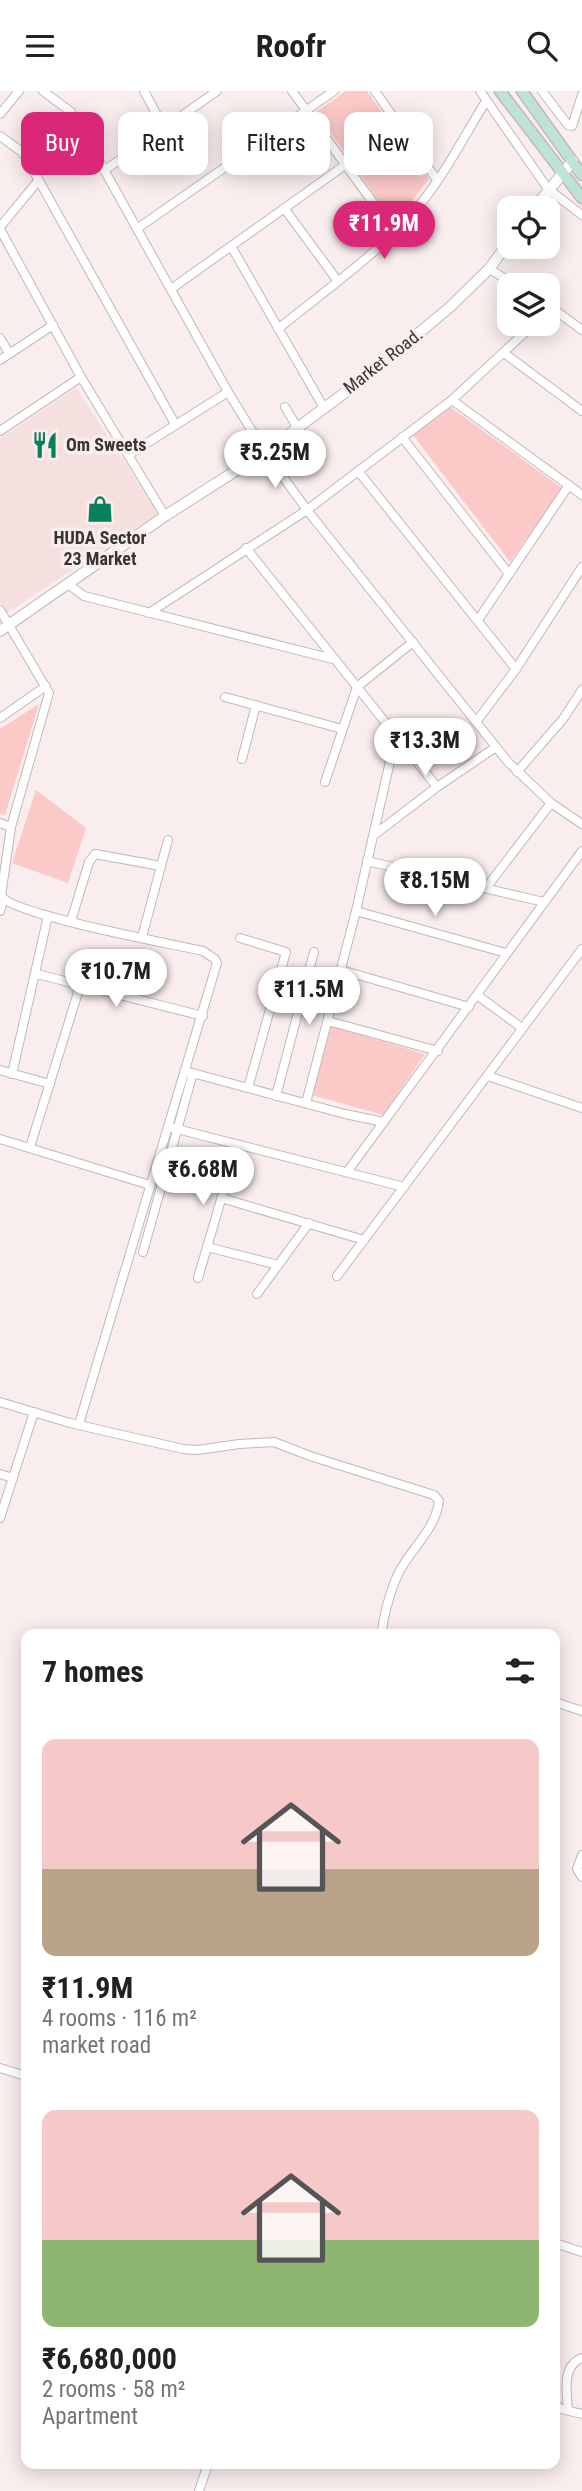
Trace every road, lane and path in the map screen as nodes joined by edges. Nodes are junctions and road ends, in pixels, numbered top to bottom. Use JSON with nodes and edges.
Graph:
{"nodes":[{"id":1,"x":19,"y":91,"type":"edge"},
{"id":2,"x":43,"y":91,"type":"edge"},
{"id":3,"x":144,"y":91,"type":"edge"},
{"id":4,"x":217,"y":91,"type":"edge"},
{"id":5,"x":292,"y":91,"type":"edge"},
{"id":6,"x":334,"y":91,"type":"edge"},
{"id":7,"x":375,"y":91,"type":"edge"},
{"id":8,"x":480,"y":91,"type":"edge"},
{"id":9,"x":500,"y":91,"type":"edge"},
{"id":10,"x":522,"y":91,"type":"edge"},
{"id":11,"x":542,"y":91,"type":"edge"},
{"id":12,"x":582,"y":98,"type":"edge"},
{"id":13,"x":486,"y":101,"type":"junction"},
{"id":14,"x":306,"y":111,"type":"junction"},
{"id":15,"x":155,"y":112,"type":"edge"},
{"id":16,"x":187,"y":112,"type":"edge"},
{"id":17,"x":0,"y":114,"type":"edge"},
{"id":18,"x":0,"y":136,"type":"edge"},
{"id":19,"x":118,"y":161,"type":"edge"},
{"id":20,"x":573,"y":161,"type":"junction"},
{"id":21,"x":344,"y":164,"type":"edge"},
{"id":22,"x":344,"y":166,"type":"edge"},
{"id":23,"x":105,"y":170,"type":"junction"},
{"id":24,"x":561,"y":173,"type":"junction"},
{"id":25,"x":352,"y":175,"type":"edge"},
{"id":26,"x":582,"y":175,"type":"edge"},
{"id":27,"x":437,"y":180,"type":"junction"},
{"id":28,"x":38,"y":181,"type":"junction"},
{"id":29,"x":548,"y":189,"type":"junction"},
{"id":30,"x":543,"y":196,"type":"edge"},
{"id":31,"x":582,"y":198,"type":"edge"},
{"id":32,"x":284,"y":208,"type":"junction"},
{"id":33,"x":582,"y":215,"type":"edge"},
{"id":34,"x":0,"y":227,"type":"edge"},
{"id":35,"x":138,"y":228,"type":"junction"},
{"id":36,"x":395,"y":233,"type":"junction"},
{"id":37,"x":231,"y":246,"type":"junction"},
{"id":38,"x":497,"y":258,"type":"edge"},
{"id":39,"x":489,"y":269,"type":"junction"},
{"id":40,"x":497,"y":274,"type":"edge"},
{"id":41,"x":337,"y":280,"type":"junction"},
{"id":42,"x":171,"y":289,"type":"junction"},
{"id":43,"x":560,"y":315,"type":"edge"},
{"id":44,"x":53,"y":325,"type":"junction"},
{"id":45,"x":278,"y":329,"type":"junction"},
{"id":46,"x":582,"y":330,"type":"edge"},
{"id":47,"x":522,"y":336,"type":"edge"},
{"id":48,"x":0,"y":338,"type":"edge"},
{"id":49,"x":9,"y":353,"type":"junction"},
{"id":50,"x":504,"y":353,"type":"junction"},
{"id":51,"x":0,"y":360,"type":"edge"},
{"id":52,"x":81,"y":377,"type":"junction"},
{"id":53,"x":228,"y":392,"type":"junction"},
{"id":54,"x":452,"y":400,"type":"junction"},
{"id":55,"x":285,"y":407,"type":"dead end"},
{"id":56,"x":324,"y":408,"type":"junction"},
{"id":57,"x":582,"y":411,"type":"edge"},
{"id":58,"x":175,"y":425,"type":"junction"},
{"id":59,"x":298,"y":427,"type":"junction"},
{"id":60,"x":0,"y":431,"type":"edge"},
{"id":61,"x":402,"y":437,"type":"junction"},
{"id":62,"x":265,"y":452,"type":"junction"},
{"id":63,"x":128,"y":455,"type":"junction"},
{"id":64,"x":358,"y":471,"type":"junction"},
{"id":65,"x":569,"y":485,"type":"junction"},
{"id":66,"x":582,"y":495,"type":"edge"},
{"id":67,"x":307,"y":510,"type":"junction"},
{"id":68,"x":165,"y":516,"type":"junction"},
{"id":69,"x":246,"y":548,"type":"junction"},
{"id":70,"x":582,"y":567,"type":"edge"},
{"id":71,"x":509,"y":574,"type":"junction"},
{"id":72,"x":68,"y":584,"type":"junction"},
{"id":73,"x":0,"y":610,"type":"edge"},
{"id":74,"x":149,"y":613,"type":"junction"},
{"id":75,"x":478,"y":620,"type":"junction"},
{"id":76,"x":10,"y":624,"type":"junction"},
{"id":77,"x":0,"y":631,"type":"edge"},
{"id":78,"x":413,"y":642,"type":"junction"},
{"id":79,"x":333,"y":659,"type":"junction"},
{"id":80,"x":516,"y":669,"type":"junction"},
{"id":81,"x":46,"y":686,"type":"junction"},
{"id":82,"x":356,"y":687,"type":"junction"},
{"id":83,"x":582,"y":691,"type":"edge"},
{"id":84,"x":225,"y":697,"type":"dead end"},
{"id":85,"x":256,"y":705,"type":"junction"},
{"id":86,"x":578,"y":706,"type":"edge"},
{"id":87,"x":0,"y":718,"type":"edge"},
{"id":88,"x":476,"y":722,"type":"junction"},
{"id":89,"x":342,"y":729,"type":"junction"},
{"id":90,"x":396,"y":735,"type":"junction"},
{"id":91,"x":496,"y":747,"type":"junction"},
{"id":92,"x":242,"y":759,"type":"dead end"},
{"id":93,"x":517,"y":772,"type":"junction"},
{"id":94,"x":325,"y":782,"type":"dead end"},
{"id":95,"x":438,"y":787,"type":"junction"},
{"id":96,"x":551,"y":803,"type":"junction"},
{"id":97,"x":0,"y":823,"type":"edge"},
{"id":98,"x":582,"y":824,"type":"edge"},
{"id":99,"x":11,"y":827,"type":"junction"},
{"id":100,"x":373,"y":836,"type":"junction"},
{"id":101,"x":168,"y":840,"type":"dead end"},
{"id":102,"x":582,"y":851,"type":"edge"},
{"id":103,"x":367,"y":861,"type":"junction"},
{"id":104,"x":161,"y":866,"type":"junction"},
{"id":105,"x":486,"y":888,"type":"junction"},
{"id":106,"x":3,"y":901,"type":"junction"},
{"id":107,"x":544,"y":902,"type":"junction"},
{"id":108,"x":0,"y":911,"type":"edge"},
{"id":109,"x":356,"y":911,"type":"junction"},
{"id":110,"x":48,"y":916,"type":"junction"},
{"id":111,"x":71,"y":921,"type":"junction"},
{"id":112,"x":142,"y":937,"type":"junction"},
{"id":113,"x":240,"y":938,"type":"dead end"},
{"id":114,"x":582,"y":949,"type":"edge"},
{"id":115,"x":313,"y":952,"type":"dead end"},
{"id":116,"x":506,"y":953,"type":"junction"},
{"id":117,"x":341,"y":970,"type":"junction"},
{"id":118,"x":37,"y":974,"type":"junction"},
{"id":119,"x":80,"y":986,"type":"junction"},
{"id":120,"x":477,"y":995,"type":"junction"},
{"id":121,"x":469,"y":1007,"type":"junction"},
{"id":122,"x":203,"y":1016,"type":"junction"},
{"id":123,"x":328,"y":1021,"type":"junction"},
{"id":124,"x":522,"y":1028,"type":"junction"},
{"id":125,"x":438,"y":1051,"type":"junction"},
{"id":126,"x":0,"y":1070,"type":"edge"},
{"id":127,"x":189,"y":1072,"type":"junction"},
{"id":128,"x":12,"y":1074,"type":"junction"},
{"id":129,"x":488,"y":1076,"type":"junction"},
{"id":130,"x":50,"y":1084,"type":"junction"},
{"id":131,"x":248,"y":1088,"type":"junction"},
{"id":132,"x":276,"y":1096,"type":"junction"},
{"id":133,"x":306,"y":1103,"type":"junction"},
{"id":134,"x":582,"y":1108,"type":"edge"},
{"id":135,"x":384,"y":1122,"type":"junction"},
{"id":136,"x":173,"y":1128,"type":"junction"},
{"id":137,"x":0,"y":1139,"type":"edge"},
{"id":138,"x":237,"y":1145,"type":"junction"},
{"id":139,"x":30,"y":1147,"type":"junction"},
{"id":140,"x":347,"y":1172,"type":"junction"},
{"id":141,"x":150,"y":1185,"type":"junction"},
{"id":142,"x":404,"y":1187,"type":"junction"},
{"id":143,"x":221,"y":1198,"type":"junction"},
{"id":144,"x":309,"y":1223,"type":"junction"},
{"id":145,"x":364,"y":1240,"type":"junction"},
{"id":146,"x":207,"y":1247,"type":"junction"},
{"id":147,"x":143,"y":1252,"type":"dead end"},
{"id":148,"x":278,"y":1265,"type":"junction"},
{"id":149,"x":337,"y":1276,"type":"dead end"},
{"id":150,"x":198,"y":1278,"type":"dead end"},
{"id":151,"x":257,"y":1294,"type":"dead end"},
{"id":152,"x":0,"y":1402,"type":"edge"},
{"id":153,"x":34,"y":1412,"type":"junction"},
{"id":154,"x":79,"y":1424,"type":"junction"},
{"id":155,"x":0,"y":1474,"type":"edge"},
{"id":156,"x":13,"y":1478,"type":"junction"},
{"id":157,"x":0,"y":1518,"type":"edge"},
{"id":158,"x":384,"y":1629,"type":"edge"},
{"id":159,"x":560,"y":1704,"type":"edge"},
{"id":160,"x":582,"y":1711,"type":"edge"},
{"id":161,"x":582,"y":1855,"type":"edge"},
{"id":162,"x":582,"y":1877,"type":"edge"},
{"id":163,"x":0,"y":2068,"type":"edge"},
{"id":164,"x":21,"y":2074,"type":"edge"},
{"id":165,"x":560,"y":2245,"type":"edge"},
{"id":166,"x":582,"y":2252,"type":"edge"},
{"id":167,"x":582,"y":2358,"type":"edge"},
{"id":168,"x":560,"y":2406,"type":"edge"},
{"id":169,"x":568,"y":2410,"type":"junction"},
{"id":170,"x":582,"y":2414,"type":"edge"},
{"id":171,"x":206,"y":2469,"type":"edge"},
{"id":172,"x":199,"y":2491,"type":"edge"}],
"edges":[{"from":1,"to":17,"type":"street"},
{"from":2,"to":23,"type":"street"},
{"from":3,"to":15,"type":"street"},
{"from":4,"to":16,"type":"street"},
{"from":5,"to":14,"type":"street"},
{"from":6,"to":14,"type":"street"},
{"from":7,"to":27,"type":"street"},
{"from":8,"to":13,"type":"street"},
{"from":9,"to":24,"type":"main road"},
{"from":10,"to":20,"type":"main road"},
{"from":11,"to":12,"type":"street"},
{"from":13,"to":27,"type":"street"},
{"from":13,"to":29,"type":"street"},
{"from":14,"to":21,"type":"street"},
{"from":14,"to":35,"type":"street"},
{"from":18,"to":28,"type":"street"},
{"from":19,"to":23,"type":"street"},
{"from":20,"to":24,"type":"street"},
{"from":20,"to":26,"type":"main road"},
{"from":22,"to":32,"type":"street"},
{"from":23,"to":35,"type":"street"},
{"from":24,"to":29,"type":"street"},
{"from":24,"to":31,"type":"main road"},
{"from":25,"to":36,"type":"street"},
{"from":27,"to":36,"type":"street"},
{"from":28,"to":34,"type":"street"},
{"from":28,"to":58,"type":"street"},
{"from":29,"to":30,"type":"street"},
{"from":29,"to":33,"type":"street"},
{"from":32,"to":37,"type":"street"},
{"from":32,"to":41,"type":"street"},
{"from":34,"to":44,"type":"street"},
{"from":35,"to":42,"type":"street"},
{"from":36,"to":41,"type":"street"},
{"from":37,"to":42,"type":"street"},
{"from":37,"to":45,"type":"street"},
{"from":38,"to":39,"type":"street","name":"Market Road."},
{"from":39,"to":40,"type":"street"},
{"from":39,"to":56,"type":"street","name":"Market Road."},
{"from":41,"to":45,"type":"street"},
{"from":42,"to":53,"type":"street"},
{"from":43,"to":46,"type":"street"},
{"from":44,"to":49,"type":"street"},
{"from":44,"to":52,"type":"street"},
{"from":45,"to":56,"type":"street"},
{"from":47,"to":50,"type":"street"},
{"from":48,"to":49,"type":"street"},
{"from":49,"to":51,"type":"street"},
{"from":50,"to":54,"type":"street"},
{"from":50,"to":57,"type":"street"},
{"from":52,"to":60,"type":"street"},
{"from":52,"to":63,"type":"street"},
{"from":53,"to":58,"type":"street"},
{"from":53,"to":62,"type":"street"},
{"from":54,"to":61,"type":"street"},
{"from":54,"to":65,"type":"street"},
{"from":55,"to":59,"type":"street"},
{"from":56,"to":59,"type":"street","name":"Market Road."},
{"from":58,"to":63,"type":"street"},
{"from":59,"to":62,"type":"street","name":"Market Road."},
{"from":61,"to":64,"type":"street"},
{"from":61,"to":71,"type":"street"},
{"from":62,"to":67,"type":"street"},
{"from":62,"to":68,"type":"street","name":"Market Road."},
{"from":63,"to":68,"type":"street"},
{"from":64,"to":67,"type":"street"},
{"from":64,"to":75,"type":"street"},
{"from":65,"to":66,"type":"street"},
{"from":65,"to":71,"type":"street"},
{"from":67,"to":69,"type":"street"},
{"from":67,"to":78,"type":"street"},
{"from":68,"to":72,"type":"street","name":"Market Road."},
{"from":69,"to":74,"type":"street"},
{"from":69,"to":79,"type":"street"},
{"from":70,"to":80,"type":"street"},
{"from":71,"to":75,"type":"street"},
{"from":72,"to":74,"type":"street"},
{"from":72,"to":76,"type":"street","name":"Market Road."},
{"from":73,"to":76,"type":"street"},
{"from":74,"to":79,"type":"street"},
{"from":75,"to":80,"type":"street"},
{"from":76,"to":77,"type":"street","name":"Market Road."},
{"from":76,"to":81,"type":"street"},
{"from":78,"to":82,"type":"street"},
{"from":78,"to":88,"type":"street"},
{"from":79,"to":82,"type":"street"},
{"from":80,"to":88,"type":"street"},
{"from":81,"to":87,"type":"street"},
{"from":81,"to":99,"type":"street"},
{"from":82,"to":89,"type":"street"},
{"from":82,"to":90,"type":"street"},
{"from":83,"to":86,"type":"street"},
{"from":84,"to":85,"type":"street"},
{"from":85,"to":89,"type":"street"},
{"from":85,"to":92,"type":"street"},
{"from":86,"to":93,"type":"street"},
{"from":88,"to":91,"type":"street"},
{"from":89,"to":94,"type":"street"},
{"from":90,"to":95,"type":"street"},
{"from":90,"to":100,"type":"street"},
{"from":91,"to":93,"type":"street"},
{"from":91,"to":95,"type":"street"},
{"from":93,"to":96,"type":"street"},
{"from":95,"to":100,"type":"street"},
{"from":96,"to":98,"type":"street"},
{"from":96,"to":105,"type":"street"},
{"from":97,"to":99,"type":"street"},
{"from":99,"to":106,"type":"street"},
{"from":100,"to":103,"type":"street"},
{"from":101,"to":104,"type":"street"},
{"from":102,"to":107,"type":"street"},
{"from":103,"to":105,"type":"street"},
{"from":103,"to":109,"type":"street"},
{"from":104,"to":111,"type":"street"},
{"from":104,"to":112,"type":"street"},
{"from":105,"to":107,"type":"street"},
{"from":106,"to":108,"type":"street"},
{"from":106,"to":110,"type":"street"},
{"from":107,"to":116,"type":"street"},
{"from":109,"to":116,"type":"street"},
{"from":109,"to":117,"type":"street"},
{"from":110,"to":111,"type":"street"},
{"from":110,"to":118,"type":"street"},
{"from":111,"to":112,"type":"street"},
{"from":112,"to":122,"type":"street"},
{"from":113,"to":131,"type":"street"},
{"from":114,"to":124,"type":"street"},
{"from":115,"to":132,"type":"street"},
{"from":116,"to":120,"type":"street"},
{"from":117,"to":121,"type":"street"},
{"from":117,"to":123,"type":"street"},
{"from":118,"to":119,"type":"street"},
{"from":118,"to":128,"type":"street"},
{"from":119,"to":122,"type":"street"},
{"from":119,"to":130,"type":"street"},
{"from":120,"to":121,"type":"street"},
{"from":120,"to":124,"type":"street"},
{"from":121,"to":125,"type":"street"},
{"from":122,"to":127,"type":"street"},
{"from":123,"to":125,"type":"street"},
{"from":123,"to":133,"type":"street"},
{"from":124,"to":129,"type":"street"},
{"from":125,"to":135,"type":"street"},
{"from":126,"to":128,"type":"street"},
{"from":127,"to":131,"type":"street"},
{"from":127,"to":136,"type":"street"},
{"from":128,"to":130,"type":"street"},
{"from":129,"to":134,"type":"street"},
{"from":129,"to":142,"type":"street"},
{"from":130,"to":139,"type":"street"},
{"from":131,"to":132,"type":"street"},
{"from":132,"to":133,"type":"street"},
{"from":133,"to":135,"type":"street"},
{"from":135,"to":140,"type":"street"},
{"from":136,"to":138,"type":"street"},
{"from":136,"to":141,"type":"street"},
{"from":136,"to":147,"type":"street"},
{"from":137,"to":139,"type":"street"},
{"from":138,"to":140,"type":"street"},
{"from":138,"to":143,"type":"street"},
{"from":139,"to":141,"type":"street"},
{"from":140,"to":142,"type":"street"},
{"from":141,"to":154,"type":"street"},
{"from":142,"to":145,"type":"street"},
{"from":143,"to":144,"type":"street"},
{"from":143,"to":146,"type":"street"},
{"from":144,"to":145,"type":"street"},
{"from":144,"to":148,"type":"street"},
{"from":145,"to":149,"type":"street"},
{"from":146,"to":148,"type":"street"},
{"from":146,"to":150,"type":"street"},
{"from":148,"to":151,"type":"street"},
{"from":152,"to":153,"type":"street"},
{"from":153,"to":154,"type":"street"},
{"from":153,"to":156,"type":"street"},
{"from":154,"to":158,"type":"street"},
{"from":155,"to":156,"type":"street"},
{"from":156,"to":157,"type":"street"},
{"from":159,"to":160,"type":"street"},
{"from":161,"to":162,"type":"street"},
{"from":163,"to":164,"type":"street"},
{"from":165,"to":166,"type":"street"},
{"from":167,"to":169,"type":"street"},
{"from":168,"to":169,"type":"street"},
{"from":169,"to":170,"type":"street"},
{"from":171,"to":172,"type":"street"}]}
